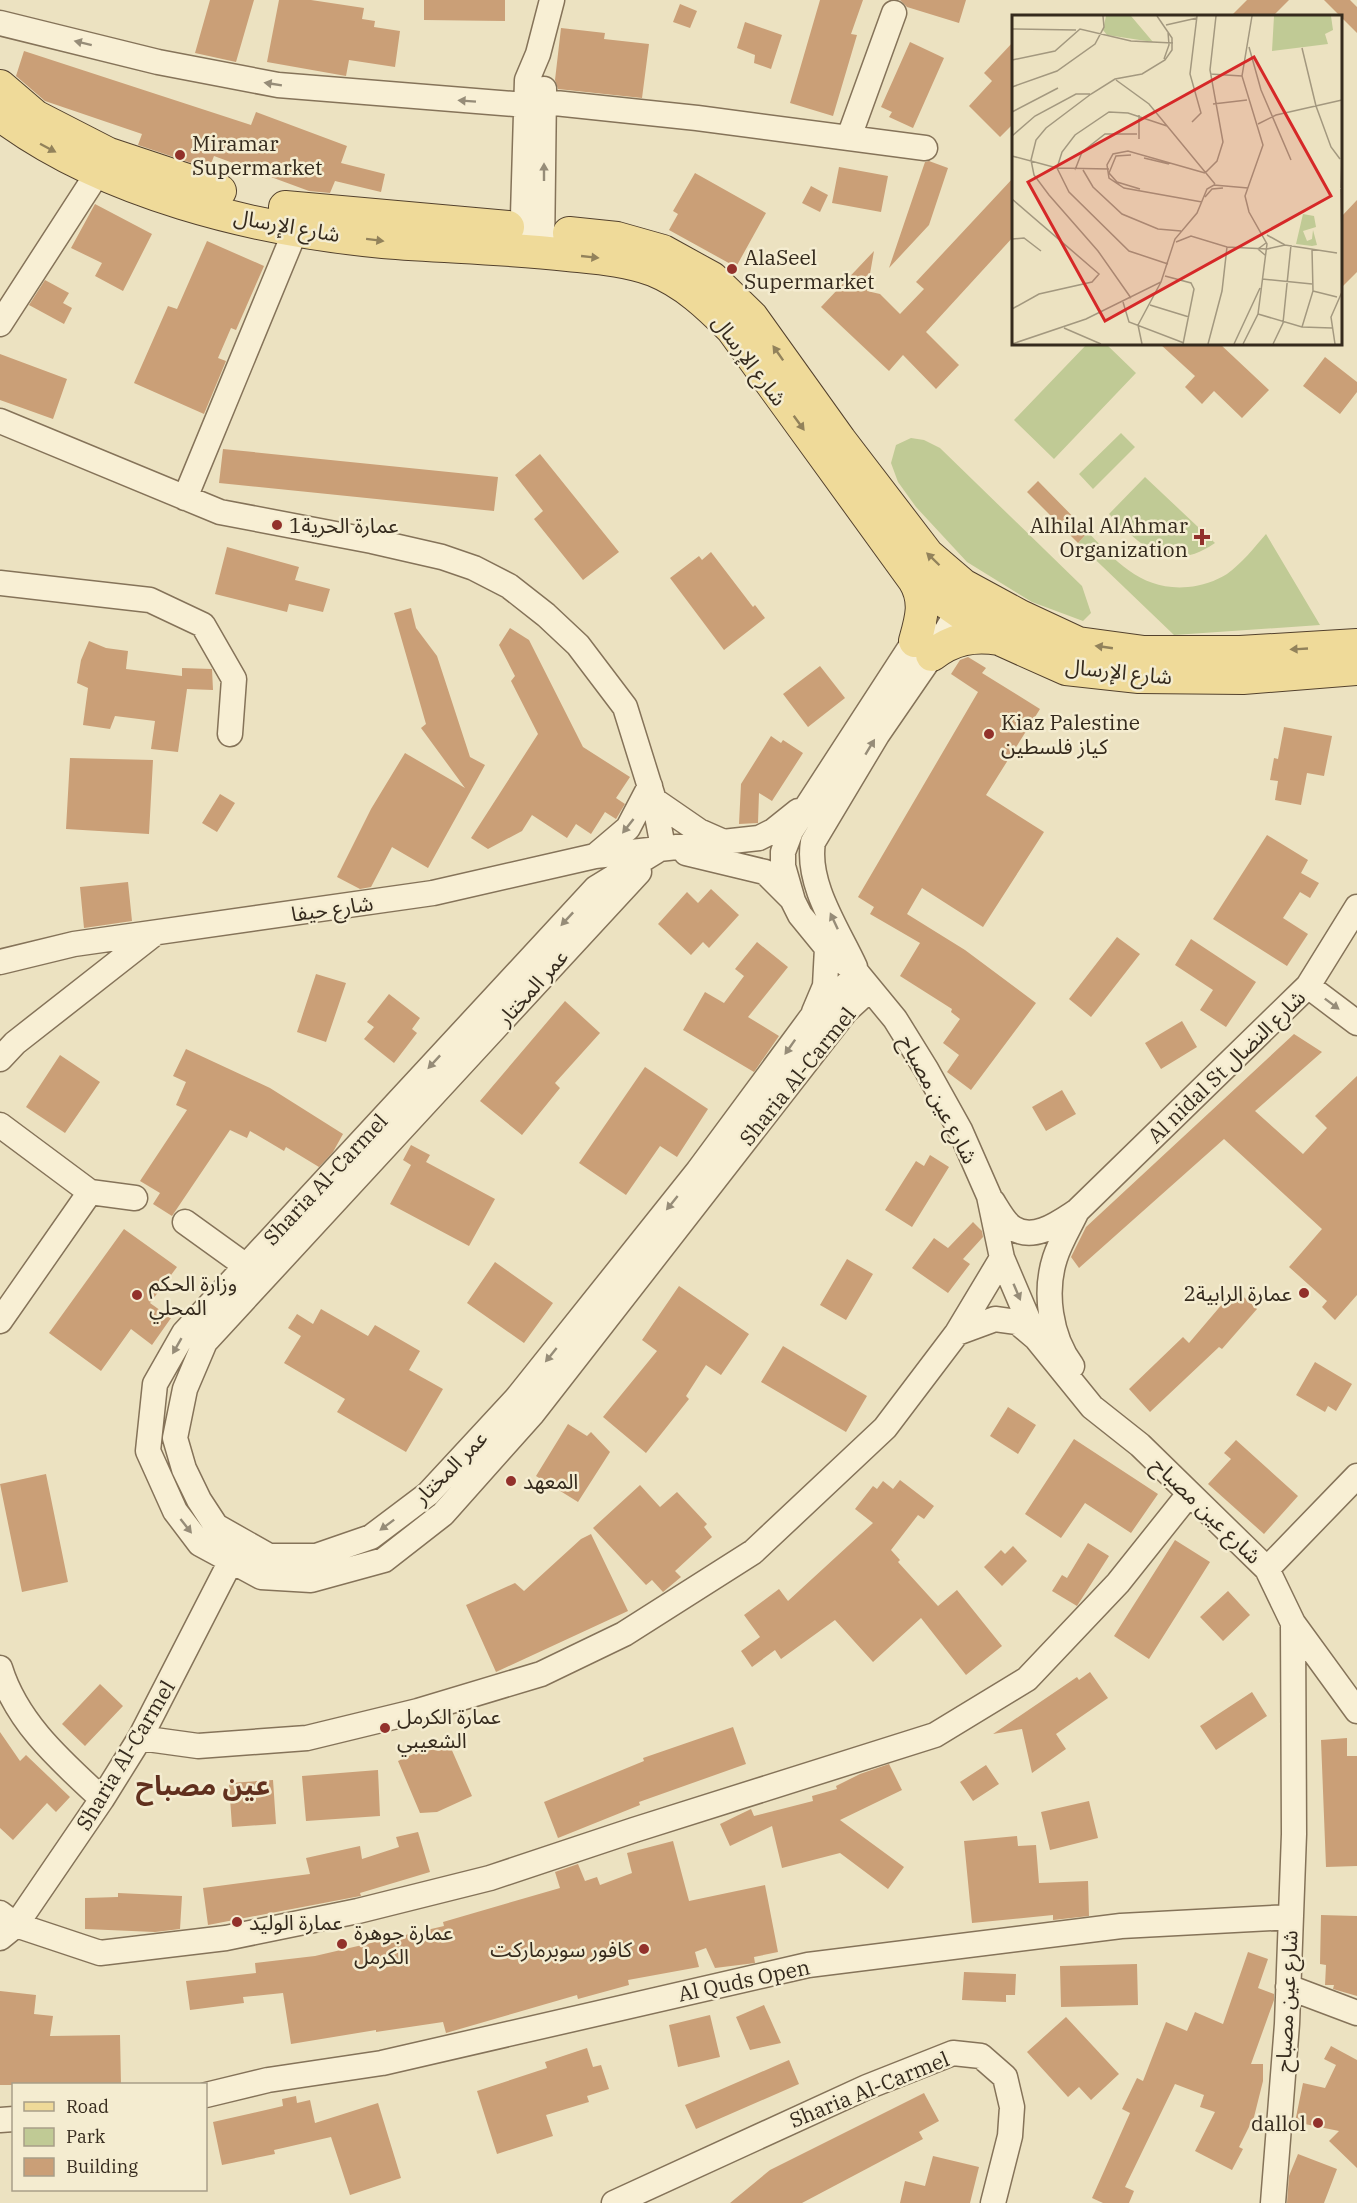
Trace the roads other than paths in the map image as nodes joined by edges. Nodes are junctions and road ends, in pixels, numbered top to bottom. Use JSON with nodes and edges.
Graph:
{"nodes":[{"id":1,"x":552,"y":0,"type":"edge"},
{"id":2,"x":894,"y":13,"type":"dead end"},
{"id":3,"x":0,"y":23,"type":"edge"},
{"id":4,"x":0,"y":86,"type":"edge"},
{"id":5,"x":535,"y":104,"type":"junction"},
{"id":6,"x":0,"y":115,"type":"edge"},
{"id":7,"x":849,"y":137,"type":"junction"},
{"id":8,"x":925,"y":148,"type":"dead end"},
{"id":9,"x":97,"y":174,"type":"junction"},
{"id":10,"x":296,"y":229,"type":"junction"},
{"id":11,"x":532,"y":240,"type":"junction"},
{"id":12,"x":0,"y":324,"type":"edge"},
{"id":13,"x":0,"y":421,"type":"edge"},
{"id":14,"x":185,"y":498,"type":"junction"},
{"id":15,"x":914,"y":580,"type":"junction"},
{"id":16,"x":0,"y":583,"type":"edge"},
{"id":17,"x":957,"y":595,"type":"junction"},
{"id":18,"x":999,"y":639,"type":"junction"},
{"id":19,"x":1357,"y":645,"type":"edge"},
{"id":20,"x":923,"y":648,"type":"junction"},
{"id":21,"x":1357,"y":669,"type":"edge"},
{"id":22,"x":230,"y":734,"type":"dead end"},
{"id":23,"x":652,"y":793,"type":"junction"},
{"id":24,"x":811,"y":800,"type":"junction"},
{"id":25,"x":723,"y":842,"type":"junction"},
{"id":26,"x":813,"y":842,"type":"junction"},
{"id":27,"x":663,"y":847,"type":"junction"},
{"id":28,"x":596,"y":856,"type":"junction"},
{"id":29,"x":571,"y":862,"type":"junction"},
{"id":30,"x":774,"y":869,"type":"junction"},
{"id":31,"x":596,"y":888,"type":"junction"},
{"id":32,"x":1357,"y":907,"type":"edge"},
{"id":33,"x":155,"y":933,"type":"junction"},
{"id":34,"x":827,"y":948,"type":"junction"},
{"id":35,"x":0,"y":962,"type":"edge"},
{"id":36,"x":864,"y":982,"type":"junction"},
{"id":37,"x":1308,"y":986,"type":"junction"},
{"id":38,"x":811,"y":1018,"type":"junction"},
{"id":39,"x":1357,"y":1023,"type":"edge"},
{"id":40,"x":0,"y":1059,"type":"edge"},
{"id":41,"x":0,"y":1125,"type":"edge"},
{"id":42,"x":90,"y":1192,"type":"junction"},
{"id":43,"x":988,"y":1196,"type":"junction"},
{"id":44,"x":135,"y":1198,"type":"dead end"},
{"id":45,"x":1077,"y":1211,"type":"junction"},
{"id":46,"x":185,"y":1222,"type":"dead end"},
{"id":47,"x":1002,"y":1258,"type":"junction"},
{"id":48,"x":257,"y":1270,"type":"junction"},
{"id":49,"x":0,"y":1322,"type":"edge"},
{"id":50,"x":957,"y":1334,"type":"junction"},
{"id":51,"x":1036,"y":1338,"type":"junction"},
{"id":52,"x":1130,"y":1440,"type":"junction"},
{"id":53,"x":1357,"y":1476,"type":"edge"},
{"id":54,"x":1189,"y":1494,"type":"junction"},
{"id":55,"x":236,"y":1551,"type":"junction"},
{"id":56,"x":1267,"y":1569,"type":"junction"},
{"id":57,"x":1293,"y":1623,"type":"junction"},
{"id":58,"x":0,"y":1668,"type":"edge"},
{"id":59,"x":1357,"y":1711,"type":"edge"},
{"id":60,"x":140,"y":1738,"type":"junction"},
{"id":61,"x":102,"y":1799,"type":"junction"},
{"id":62,"x":1291,"y":1917,"type":"junction"},
{"id":63,"x":5,"y":1925,"type":"edge"},
{"id":64,"x":1288,"y":1987,"type":"junction"},
{"id":65,"x":1357,"y":2013,"type":"edge"},
{"id":66,"x":207,"y":2095,"type":"edge"},
{"id":67,"x":614,"y":2203,"type":"edge"},
{"id":68,"x":993,"y":2203,"type":"edge"},
{"id":69,"x":1273,"y":2203,"type":"edge"}],
"edges":[{"from":1,"to":5,"type":"street"},
{"from":2,"to":7,"type":"street"},
{"from":5,"to":3,"type":"street","one_way":true},
{"from":4,"to":11,"type":"main road","name":"شارع الإرسال"},
{"from":5,"to":7,"type":"street"},
{"from":5,"to":11,"type":"street"},
{"from":6,"to":9,"type":"main road","name":"شارع الإرسال","one_way":true},
{"from":7,"to":8,"type":"street"},
{"from":9,"to":10,"type":"main road","name":"شارع الإرسال"},
{"from":9,"to":12,"type":"street"},
{"from":10,"to":11,"type":"main road","name":"شارع الإرسال","one_way":true},
{"from":10,"to":14,"type":"street"},
{"from":11,"to":15,"type":"main road","name":"شارع الإرسال","one_way":true},
{"from":17,"to":11,"type":"main road","name":"شارع الإرسال","one_way":true},
{"from":13,"to":14,"type":"street"},
{"from":14,"to":23,"type":"street"},
{"from":15,"to":17,"type":"main road","name":"شارع الإرسال"},
{"from":15,"to":20,"type":"main road"},
{"from":16,"to":22,"type":"street"},
{"from":17,"to":18,"type":"main road","name":"شارع الإرسال"},
{"from":19,"to":17,"type":"main road","name":"شارع الإرسال","one_way":true},
{"from":17,"to":20,"type":"street","name":"شارع عين مصباح"},
{"from":18,"to":20,"type":"main road"},
{"from":18,"to":21,"type":"main road","name":"شارع الإرسال"},
{"from":20,"to":24,"type":"street","name":"شارع عين مصباح"},
{"from":26,"to":20,"type":"street","name":"شارع عين مصباح","one_way":true},
{"from":23,"to":25,"type":"street"},
{"from":23,"to":27,"type":"street"},
{"from":23,"to":28,"type":"street","one_way":true},
{"from":24,"to":25,"type":"street","name":"شارع حيفا"},
{"from":24,"to":30,"type":"street","name":"شارع عين مصباح"},
{"from":25,"to":27,"type":"street","name":"شارع حيفا"},
{"from":26,"to":30,"type":"street"},
{"from":36,"to":26,"type":"street","name":"شارع عين مصباح","one_way":true},
{"from":27,"to":28,"type":"street","name":"شارع حيفا"},
{"from":27,"to":30,"type":"street"},
{"from":27,"to":31,"type":"street","name":"Sharia Al-Carmel"},
{"from":27,"to":48,"type":"street","name":"عمر المختار"},
{"from":28,"to":29,"type":"street","name":"شارع حيفا"},
{"from":29,"to":31,"type":"street"},
{"from":29,"to":33,"type":"street","name":"شارع حيفا"},
{"from":30,"to":34,"type":"street","name":"شارع عين مصباح"},
{"from":31,"to":48,"type":"street","name":"Sharia Al-Carmel","one_way":true},
{"from":32,"to":37,"type":"street","name":"Al nidal St شارع النضال"},
{"from":33,"to":35,"type":"street","name":"شارع حيفا"},
{"from":33,"to":40,"type":"street"},
{"from":34,"to":36,"type":"street","name":"شارع عين مصباح"},
{"from":34,"to":38,"type":"street"},
{"from":36,"to":38,"type":"street","name":"عمر المختار"},
{"from":36,"to":43,"type":"street","name":"شارع عين مصباح"},
{"from":36,"to":55,"type":"street","name":"Sharia Al-Carmel"},
{"from":37,"to":39,"type":"street","one_way":true},
{"from":37,"to":45,"type":"street","name":"Al nidal St شارع النضال"},
{"from":38,"to":55,"type":"street","name":"عمر المختار","one_way":true},
{"from":41,"to":42,"type":"street"},
{"from":42,"to":44,"type":"street"},
{"from":42,"to":49,"type":"street"},
{"from":43,"to":45,"type":"street"},
{"from":43,"to":47,"type":"street","name":"شارع عين مصباح"},
{"from":45,"to":52,"type":"street"},
{"from":46,"to":48,"type":"street"},
{"from":47,"to":50,"type":"street"},
{"from":47,"to":51,"type":"street","name":"شارع عين مصباح","one_way":true},
{"from":48,"to":55,"type":"street","name":"Sharia Al-Carmel"},
{"from":50,"to":51,"type":"street"},
{"from":50,"to":60,"type":"street"},
{"from":51,"to":52,"type":"street","name":"شارع عين مصباح"},
{"from":52,"to":54,"type":"street","name":"شارع عين مصباح"},
{"from":53,"to":56,"type":"street"},
{"from":54,"to":56,"type":"street","name":"شارع عين مصباح"},
{"from":54,"to":63,"type":"street"},
{"from":55,"to":60,"type":"street","name":"Sharia Al-Carmel"},
{"from":56,"to":57,"type":"street","name":"شارع عين مصباح"},
{"from":57,"to":59,"type":"street"},
{"from":57,"to":62,"type":"street","name":"شارع عين مصباح"},
{"from":58,"to":61,"type":"street"},
{"from":60,"to":61,"type":"street","name":"Sharia Al-Carmel"},
{"from":61,"to":63,"type":"street","name":"Sharia Al-Carmel"},
{"from":62,"to":64,"type":"street","name":"شارع عين مصباح"},
{"from":62,"to":66,"type":"street","name":"Al Quds Open"},
{"from":64,"to":65,"type":"street"},
{"from":64,"to":69,"type":"street","name":"شارع عين مصباح"},
{"from":67,"to":68,"type":"street","name":"Sharia Al-Carmel"}]}
